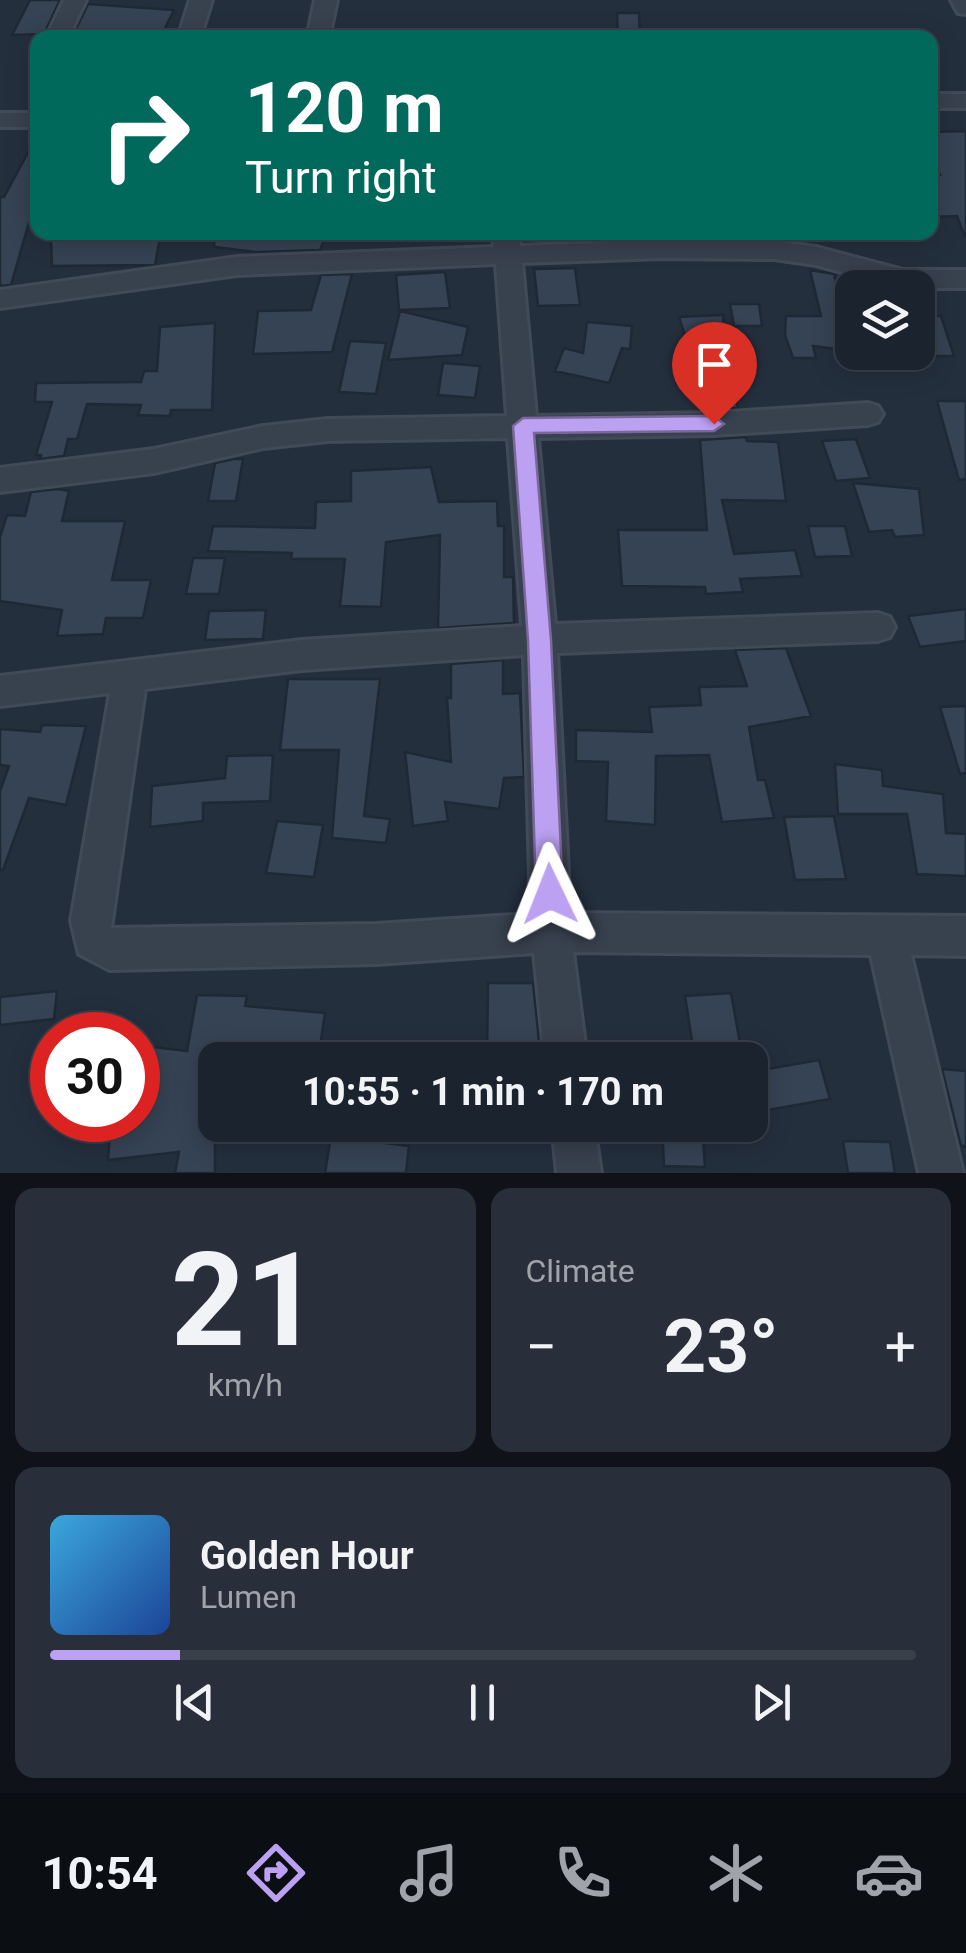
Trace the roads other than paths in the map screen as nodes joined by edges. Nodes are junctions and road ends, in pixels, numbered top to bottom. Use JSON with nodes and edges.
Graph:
{"nodes":[{"id":1,"x":75,"y":0,"type":"edge"},
{"id":2,"x":201,"y":0,"type":"edge"},
{"id":3,"x":326,"y":0,"type":"edge"},
{"id":4,"x":962,"y":0,"type":"edge"},
{"id":5,"x":966,"y":8,"type":"edge"},
{"id":6,"x":61,"y":30,"type":"edge"},
{"id":7,"x":192,"y":30,"type":"edge"},
{"id":8,"x":320,"y":30,"type":"edge"},
{"id":9,"x":966,"y":100,"type":"edge"},
{"id":10,"x":938,"y":101,"type":"edge"},
{"id":11,"x":0,"y":120,"type":"edge"},
{"id":12,"x":30,"y":120,"type":"edge"},
{"id":13,"x":507,"y":243,"type":"edge"},
{"id":14,"x":966,"y":279,"type":"edge"},
{"id":15,"x":0,"y":299,"type":"edge"},
{"id":16,"x":868,"y":414,"type":"dead end"},
{"id":17,"x":523,"y":426,"type":"junction"},
{"id":18,"x":0,"y":480,"type":"edge"},
{"id":19,"x":878,"y":627,"type":"dead end"},
{"id":20,"x":540,"y":640,"type":"junction"},
{"id":21,"x":130,"y":676,"type":"junction"},
{"id":22,"x":0,"y":691,"type":"edge"},
{"id":23,"x":551,"y":932,"type":"junction"},
{"id":24,"x":886,"y":933,"type":"junction"},
{"id":25,"x":966,"y":936,"type":"edge"},
{"id":26,"x":564,"y":1042,"type":"edge"},
{"id":27,"x":575,"y":1142,"type":"edge"},
{"id":28,"x":580,"y":1173,"type":"edge"},
{"id":29,"x":941,"y":1173,"type":"edge"}],
"edges":[{"from":1,"to":6,"type":"street"},
{"from":2,"to":7,"type":"street"},
{"from":3,"to":8,"type":"street"},
{"from":4,"to":5,"type":"street"},
{"from":9,"to":10,"type":"street"},
{"from":11,"to":12,"type":"street"},
{"from":13,"to":14,"type":"street"},
{"from":13,"to":15,"type":"street"},
{"from":13,"to":17,"type":"street"},
{"from":16,"to":17,"type":"street"},
{"from":17,"to":18,"type":"street"},
{"from":17,"to":20,"type":"street"},
{"from":19,"to":20,"type":"street"},
{"from":20,"to":21,"type":"street"},
{"from":20,"to":23,"type":"street"},
{"from":21,"to":22,"type":"street"},
{"from":21,"to":23,"type":"street"},
{"from":23,"to":24,"type":"street"},
{"from":23,"to":26,"type":"street"},
{"from":24,"to":25,"type":"street"},
{"from":24,"to":29,"type":"street"},
{"from":27,"to":28,"type":"street"}]}
